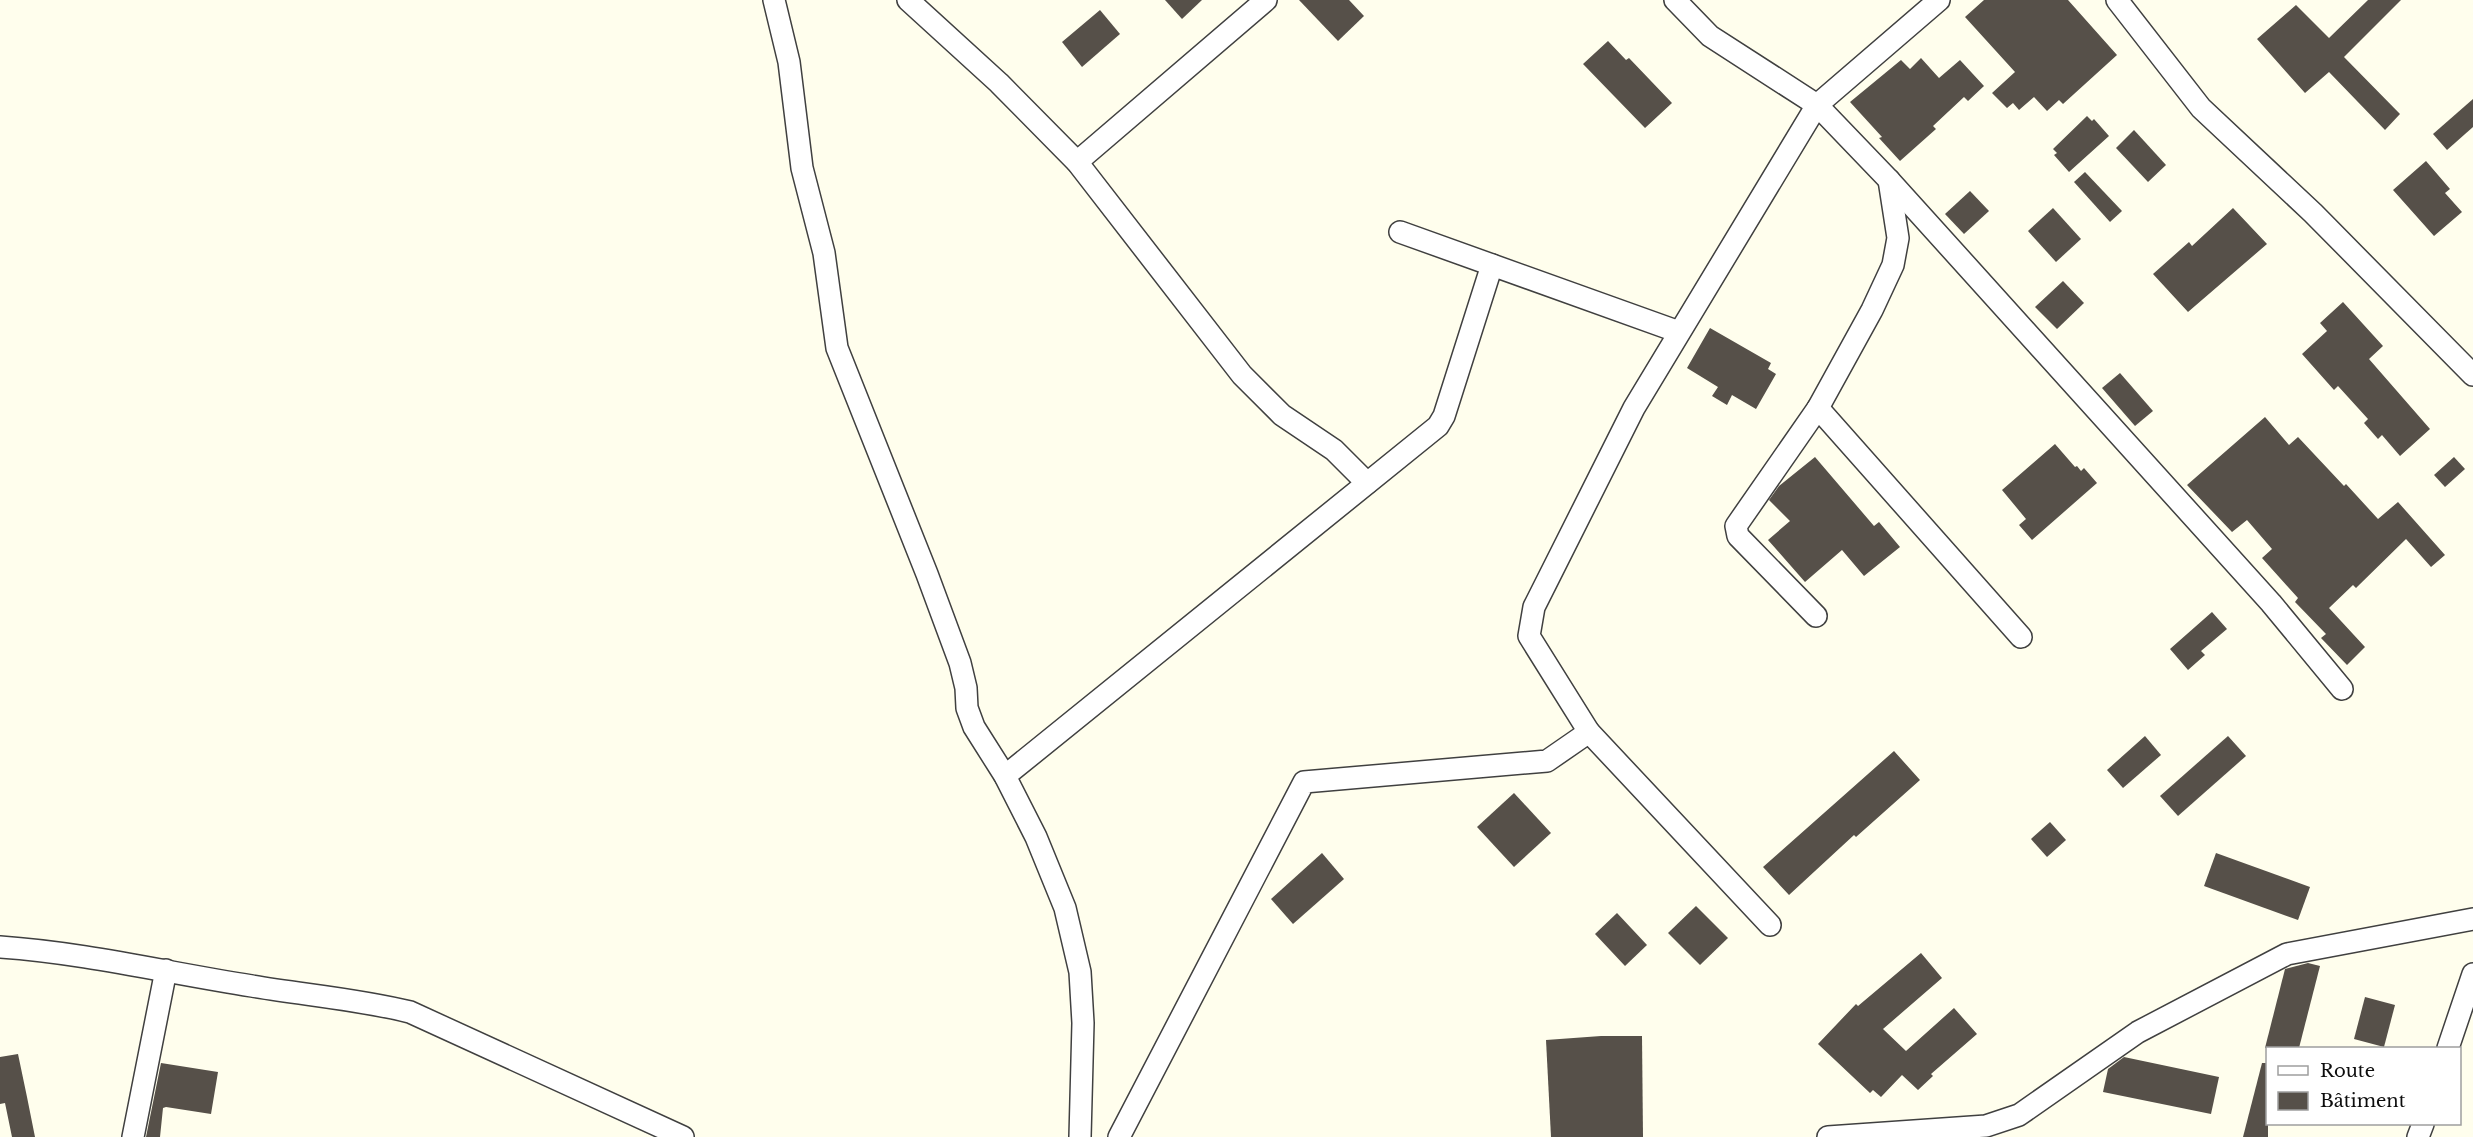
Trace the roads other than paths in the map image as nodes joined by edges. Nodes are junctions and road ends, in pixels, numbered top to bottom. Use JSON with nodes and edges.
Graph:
{"nodes":[{"id":1,"x":774,"y":0,"type":"edge"},
{"id":2,"x":908,"y":0,"type":"edge"},
{"id":3,"x":1266,"y":0,"type":"edge"},
{"id":4,"x":1675,"y":0,"type":"edge"},
{"id":5,"x":1939,"y":0,"type":"edge"},
{"id":6,"x":2117,"y":0,"type":"edge"},
{"id":7,"x":1817,"y":105,"type":"junction"},
{"id":8,"x":1077,"y":162,"type":"junction"},
{"id":9,"x":1889,"y":180,"type":"junction"},
{"id":10,"x":1400,"y":232,"type":"dead end"},
{"id":11,"x":1492,"y":265,"type":"junction"},
{"id":12,"x":1679,"y":332,"type":"junction"},
{"id":13,"x":2473,"y":375,"type":"edge"},
{"id":14,"x":1818,"y":408,"type":"junction"},
{"id":15,"x":1367,"y":483,"type":"junction"},
{"id":16,"x":1816,"y":616,"type":"dead end"},
{"id":17,"x":2021,"y":637,"type":"dead end"},
{"id":18,"x":2342,"y":689,"type":"dead end"},
{"id":19,"x":1589,"y":732,"type":"junction"},
{"id":20,"x":1005,"y":776,"type":"junction"},
{"id":21,"x":2473,"y":919,"type":"edge"},
{"id":22,"x":1770,"y":925,"type":"dead end"},
{"id":23,"x":0,"y":947,"type":"edge"},
{"id":24,"x":166,"y":970,"type":"junction"},
{"id":25,"x":2473,"y":974,"type":"edge"},
{"id":26,"x":2448,"y":1047,"type":"edge"},
{"id":27,"x":133,"y":1137,"type":"edge"},
{"id":28,"x":683,"y":1137,"type":"edge"},
{"id":29,"x":1080,"y":1137,"type":"edge"},
{"id":30,"x":1119,"y":1137,"type":"edge"},
{"id":31,"x":1828,"y":1137,"type":"edge"}],
"edges":[{"from":1,"to":20,"type":"street"},
{"from":2,"to":8,"type":"street"},
{"from":3,"to":8,"type":"street"},
{"from":4,"to":7,"type":"street"},
{"from":5,"to":7,"type":"street"},
{"from":6,"to":13,"type":"street"},
{"from":7,"to":9,"type":"street"},
{"from":7,"to":12,"type":"street"},
{"from":8,"to":15,"type":"street"},
{"from":9,"to":14,"type":"street"},
{"from":9,"to":18,"type":"street"},
{"from":10,"to":11,"type":"street"},
{"from":11,"to":12,"type":"street"},
{"from":11,"to":15,"type":"street"},
{"from":12,"to":19,"type":"street"},
{"from":14,"to":16,"type":"street"},
{"from":14,"to":17,"type":"street"},
{"from":15,"to":20,"type":"street"},
{"from":19,"to":22,"type":"street"},
{"from":19,"to":30,"type":"street"},
{"from":20,"to":29,"type":"street"},
{"from":21,"to":31,"type":"street"},
{"from":23,"to":24,"type":"street"},
{"from":24,"to":27,"type":"street"},
{"from":24,"to":28,"type":"street"},
{"from":25,"to":26,"type":"street"}]}
